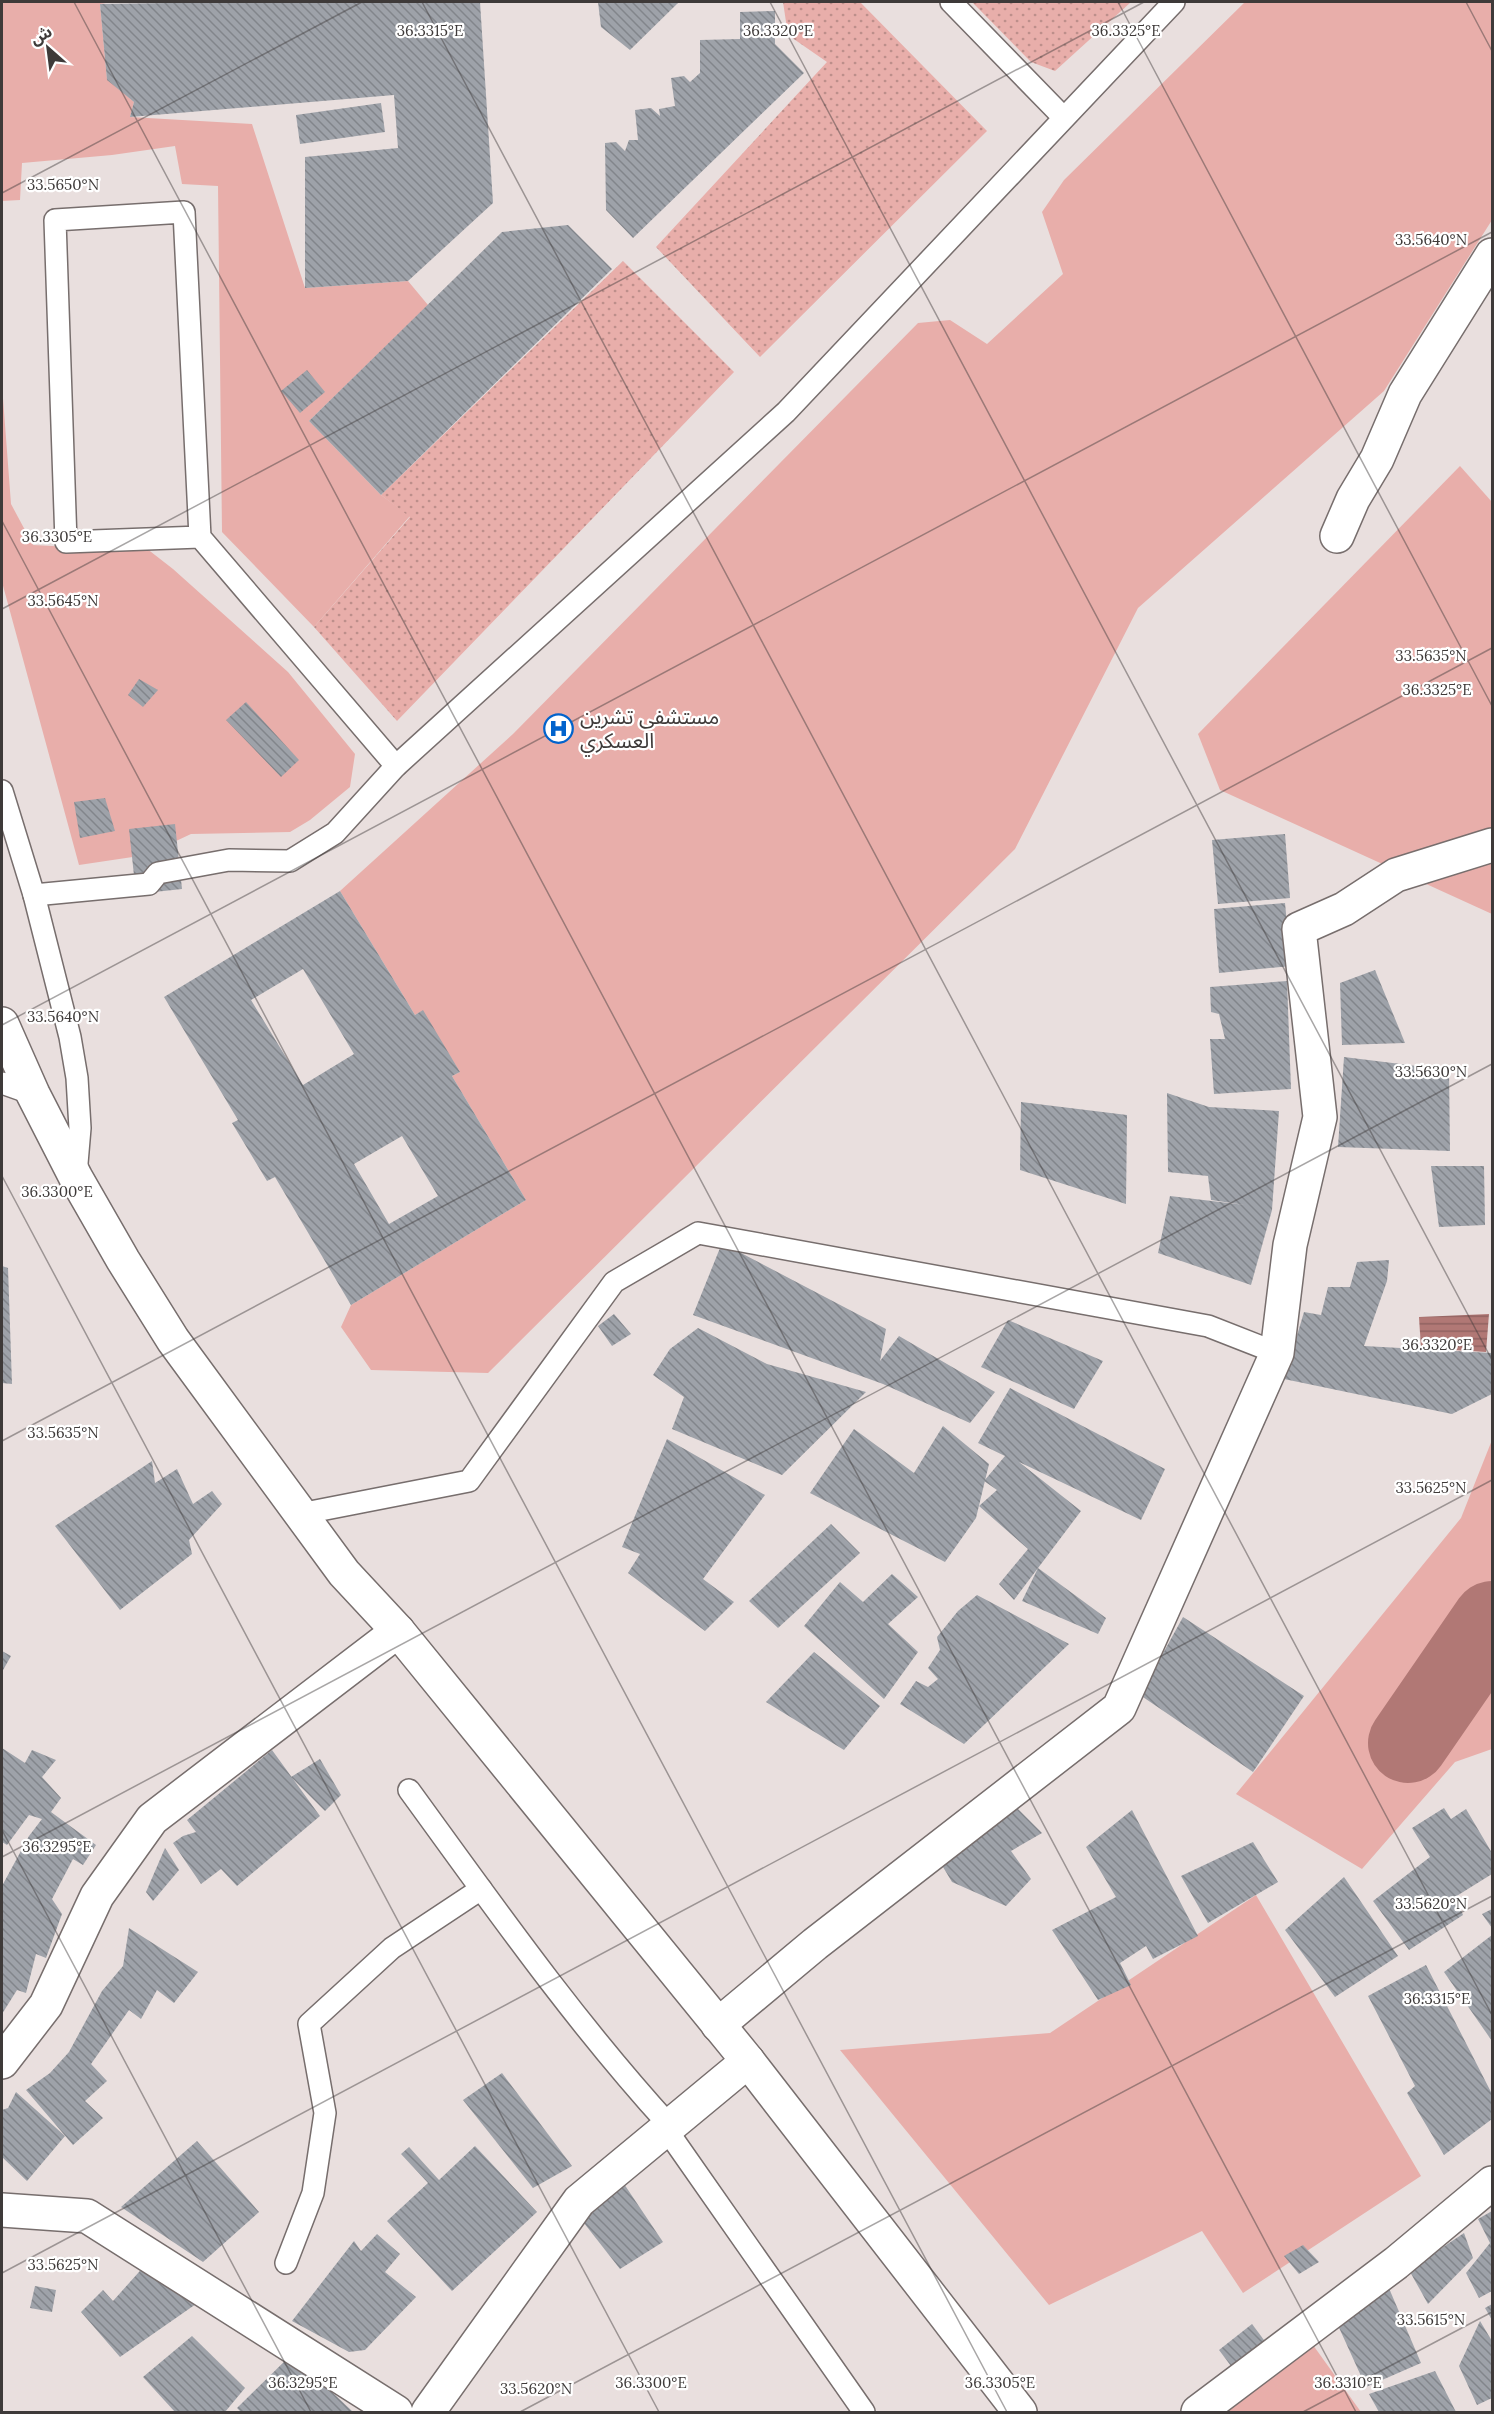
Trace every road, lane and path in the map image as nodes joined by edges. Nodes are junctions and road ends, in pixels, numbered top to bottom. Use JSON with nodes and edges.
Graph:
{"nodes":[{"id":1,"x":951,"y":2,"type":"edge"},
{"id":2,"x":1174,"y":2,"type":"edge"},
{"id":3,"x":1063,"y":117,"type":"junction"},
{"id":4,"x":1492,"y":255,"type":"edge"},
{"id":5,"x":1337,"y":536,"type":"dead end"},
{"id":6,"x":200,"y":537,"type":"junction"},
{"id":7,"x":396,"y":766,"type":"junction"},
{"id":8,"x":2,"y":791,"type":"edge"},
{"id":9,"x":1492,"y":845,"type":"edge"},
{"id":10,"x":34,"y":896,"type":"junction"},
{"id":11,"x":2,"y":1024,"type":"edge"},
{"id":12,"x":2,"y":1083,"type":"edge"},
{"id":13,"x":33,"y":1094,"type":"junction"},
{"id":14,"x":76,"y":1178,"type":"junction"},
{"id":15,"x":1277,"y":1353,"type":"junction"},
{"id":16,"x":300,"y":1514,"type":"junction"},
{"id":17,"x":398,"y":1631,"type":"junction"},
{"id":18,"x":409,"y":1790,"type":"dead end"},
{"id":19,"x":481,"y":1889,"type":"junction"},
{"id":20,"x":718,"y":2025,"type":"junction"},
{"id":21,"x":747,"y":2061,"type":"junction"},
{"id":22,"x":2,"y":2062,"type":"edge"},
{"id":23,"x":668,"y":2127,"type":"junction"},
{"id":24,"x":1492,"y":2183,"type":"edge"},
{"id":25,"x":2,"y":2210,"type":"edge"},
{"id":26,"x":286,"y":2262,"type":"dead end"},
{"id":27,"x":396,"y":2412,"type":"edge"},
{"id":28,"x":428,"y":2412,"type":"edge"},
{"id":29,"x":864,"y":2412,"type":"edge"},
{"id":30,"x":1020,"y":2412,"type":"edge"},
{"id":31,"x":1198,"y":2412,"type":"edge"}],
"edges":[{"from":1,"to":3,"type":"lane"},
{"from":2,"to":3,"type":"lane"},
{"from":3,"to":7,"type":"lane"},
{"from":4,"to":5,"type":"street"},
{"from":6,"to":6,"type":"lane"},
{"from":6,"to":7,"type":"lane"},
{"from":7,"to":10,"type":"lane"},
{"from":8,"to":10,"type":"lane"},
{"from":9,"to":15,"type":"street"},
{"from":10,"to":14,"type":"lane"},
{"from":11,"to":13,"type":"street"},
{"from":12,"to":13,"type":"lane"},
{"from":13,"to":14,"type":"street"},
{"from":14,"to":16,"type":"street"},
{"from":15,"to":16,"type":"lane"},
{"from":15,"to":20,"type":"street"},
{"from":16,"to":17,"type":"street"},
{"from":17,"to":20,"type":"street"},
{"from":17,"to":22,"type":"street"},
{"from":18,"to":19,"type":"lane"},
{"from":19,"to":23,"type":"lane"},
{"from":19,"to":26,"type":"lane"},
{"from":20,"to":21,"type":"street"},
{"from":21,"to":23,"type":"street"},
{"from":21,"to":30,"type":"street"},
{"from":23,"to":28,"type":"street"},
{"from":23,"to":29,"type":"lane"},
{"from":24,"to":31,"type":"street"},
{"from":25,"to":27,"type":"street"}]}
